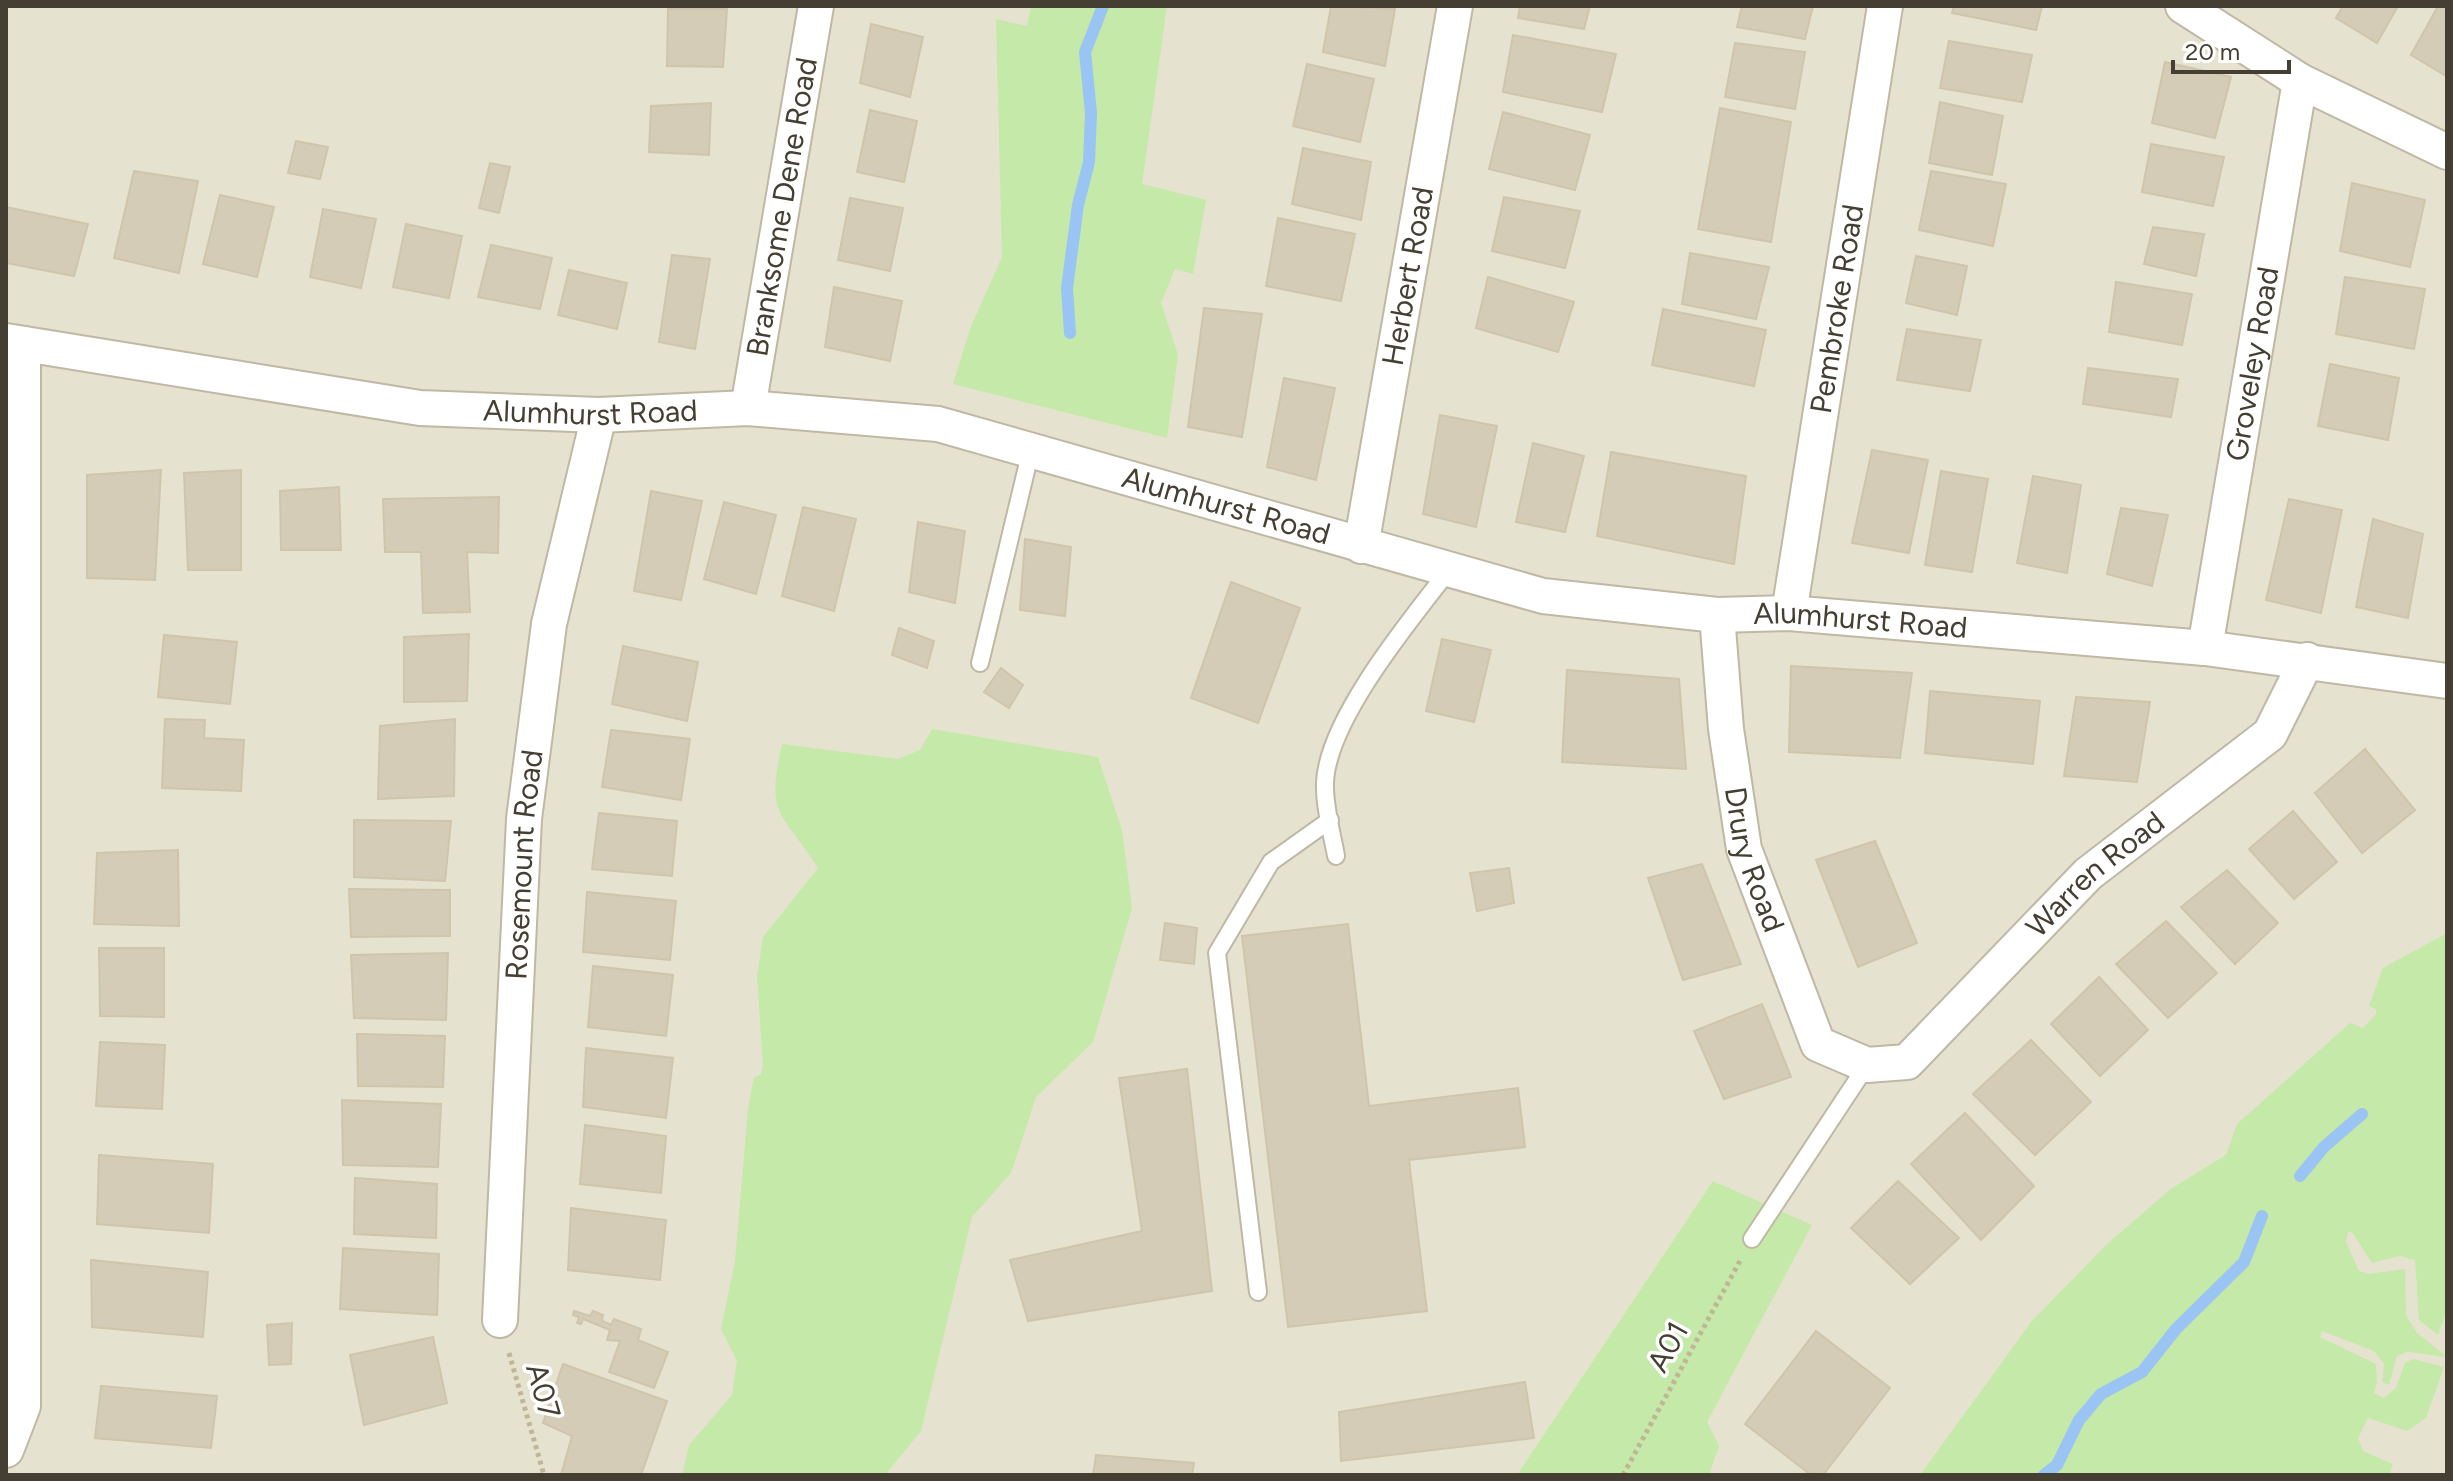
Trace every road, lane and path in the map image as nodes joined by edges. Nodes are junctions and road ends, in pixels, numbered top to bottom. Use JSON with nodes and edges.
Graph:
{"nodes":[{"id":1,"x":816,"y":6,"type":"edge"},
{"id":2,"x":1455,"y":6,"type":"edge"},
{"id":3,"x":1885,"y":6,"type":"edge"},
{"id":4,"x":2183,"y":6,"type":"edge"},
{"id":5,"x":2300,"y":81,"type":"junction"},
{"id":6,"x":2447,"y":152,"type":"edge"},
{"id":7,"x":15,"y":343,"type":"edge"},
{"id":8,"x":748,"y":408,"type":"junction"},
{"id":9,"x":599,"y":415,"type":"junction"},
{"id":10,"x":1031,"y":450,"type":"junction"},
{"id":11,"x":1361,"y":546,"type":"junction"},
{"id":12,"x":1449,"y":570,"type":"junction"},
{"id":13,"x":1789,"y":613,"type":"junction"},
{"id":14,"x":1717,"y":615,"type":"junction"},
{"id":15,"x":2205,"y":648,"type":"junction"},
{"id":16,"x":2307,"y":660,"type":"junction"},
{"id":17,"x":980,"y":663,"type":"dead end"},
{"id":18,"x":2447,"y":681,"type":"edge"},
{"id":19,"x":1330,"y":820,"type":"junction"},
{"id":20,"x":1336,"y":856,"type":"dead end"},
{"id":21,"x":1867,"y":1065,"type":"junction"},
{"id":22,"x":1752,"y":1239,"type":"joint"},
{"id":23,"x":1258,"y":1292,"type":"dead end"},
{"id":24,"x":500,"y":1320,"type":"joint"},
{"id":25,"x":6,"y":1450,"type":"edge"},
{"id":26,"x":544,"y":1475,"type":"edge"},
{"id":27,"x":1623,"y":1475,"type":"edge"}],
"edges":[{"from":1,"to":8,"type":"street","name":"Branksome Dene Road"},
{"from":2,"to":11,"type":"street","name":"Herbert Road"},
{"from":3,"to":13,"type":"street","name":"Pembroke Road"},
{"from":4,"to":5,"type":"street"},
{"from":5,"to":6,"type":"street"},
{"from":5,"to":15,"type":"street","name":"Groveley Road"},
{"from":7,"to":9,"type":"street","name":"Alumhurst Road"},
{"from":7,"to":25,"type":"street"},
{"from":8,"to":9,"type":"street","name":"Alumhurst Road"},
{"from":8,"to":10,"type":"street","name":"Alumhurst Road"},
{"from":9,"to":24,"type":"street","name":"Rosemount Road"},
{"from":10,"to":11,"type":"street","name":"Alumhurst Road"},
{"from":10,"to":17,"type":"lane"},
{"from":11,"to":12,"type":"street","name":"Alumhurst Road"},
{"from":12,"to":14,"type":"street","name":"Alumhurst Road"},
{"from":12,"to":19,"type":"lane"},
{"from":13,"to":14,"type":"street","name":"Alumhurst Road"},
{"from":13,"to":15,"type":"street","name":"Alumhurst Road"},
{"from":14,"to":21,"type":"street","name":"Drury Road"},
{"from":15,"to":16,"type":"street","name":"Alumhurst Road"},
{"from":16,"to":18,"type":"street","name":"Alumhurst Road"},
{"from":16,"to":21,"type":"street","name":"Warren Road"},
{"from":19,"to":20,"type":"lane"},
{"from":19,"to":23,"type":"lane"},
{"from":21,"to":22,"type":"lane"},
{"from":22,"to":27,"type":"path","name":"A01"},
{"from":24,"to":26,"type":"path","name":"A07"}]}
